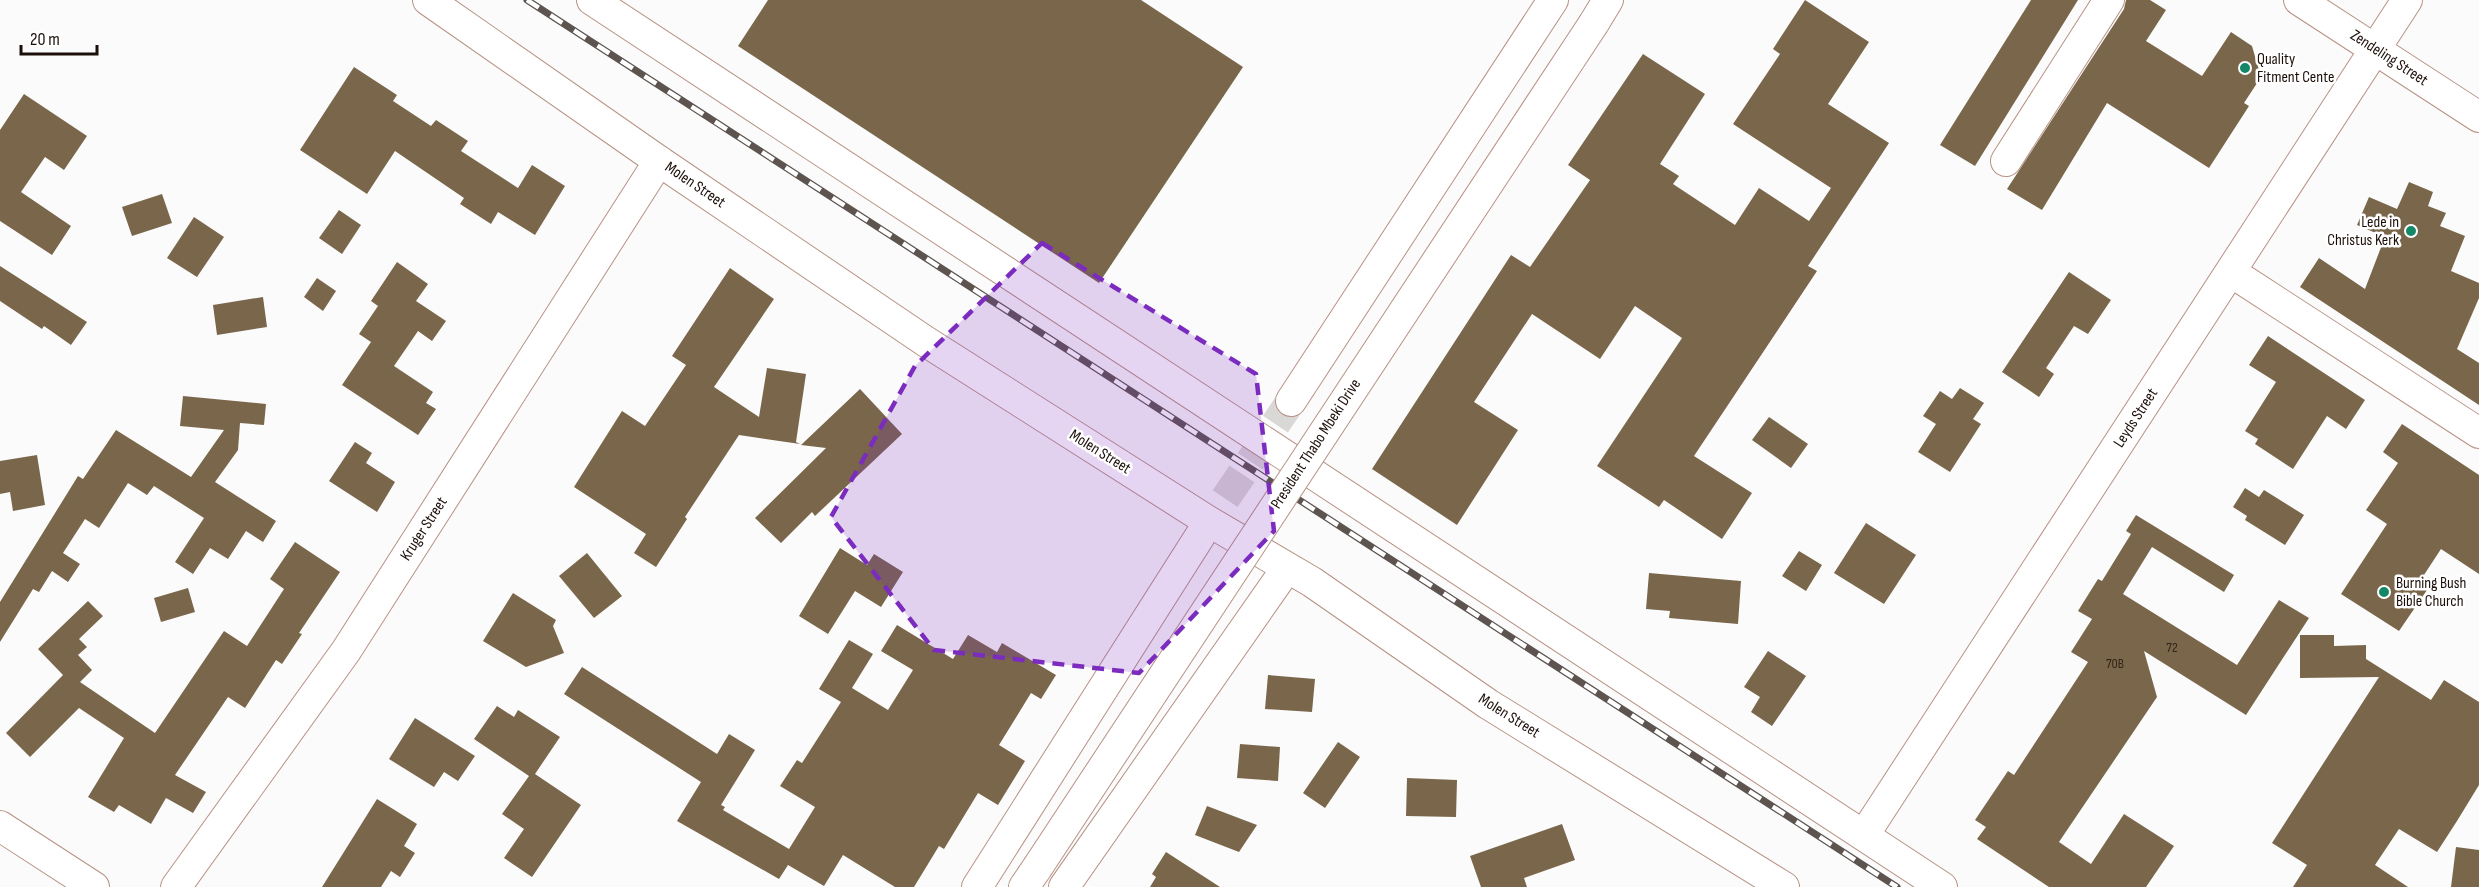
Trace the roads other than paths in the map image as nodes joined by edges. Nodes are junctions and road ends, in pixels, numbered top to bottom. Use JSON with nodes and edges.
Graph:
{"nodes":[{"id":1,"x":428,"y":0,"type":"edge"},
{"id":2,"x":592,"y":0,"type":"edge"},
{"id":3,"x":1553,"y":0,"type":"edge"},
{"id":4,"x":2109,"y":0,"type":"edge"},
{"id":5,"x":2299,"y":0,"type":"edge"},
{"id":6,"x":2407,"y":0,"type":"edge"},
{"id":7,"x":1601,"y":11,"type":"edge"},
{"id":8,"x":2375,"y":48,"type":"junction"},
{"id":9,"x":2479,"y":117,"type":"edge"},
{"id":10,"x":659,"y":161,"type":"junction"},
{"id":11,"x":2006,"y":161,"type":"dead end"},
{"id":12,"x":2231,"y":272,"type":"junction"},
{"id":13,"x":1291,"y":401,"type":"tunnel mouth"},
{"id":14,"x":2479,"y":433,"type":"edge"},
{"id":15,"x":1200,"y":536,"type":"tunnel mouth"},
{"id":16,"x":1287,"y":568,"type":"junction"},
{"id":17,"x":0,"y":826,"type":"edge"},
{"id":18,"x":1863,"y":835,"type":"junction"},
{"id":19,"x":1030,"y":877,"type":"edge"},
{"id":20,"x":94,"y":887,"type":"edge"},
{"id":21,"x":176,"y":887,"type":"edge"},
{"id":22,"x":977,"y":887,"type":"edge"},
{"id":23,"x":1064,"y":887,"type":"edge"},
{"id":24,"x":1784,"y":887,"type":"edge"},
{"id":25,"x":1942,"y":887,"type":"edge"}],
"edges":[{"from":1,"to":10,"type":"street","name":"Molen Street"},
{"from":2,"to":18,"type":"street"},
{"from":3,"to":13,"type":"street"},
{"from":4,"to":11,"type":"street"},
{"from":5,"to":8,"type":"street","name":"Zendeling Street"},
{"from":6,"to":8,"type":"street","name":"Leyds Street"},
{"from":7,"to":19,"type":"street","name":"President Thabo Mbeki Drive","bridge":true},
{"from":8,"to":9,"type":"street","name":"Zendeling Street"},
{"from":8,"to":12,"type":"street","name":"Leyds Street"},
{"from":10,"to":16,"type":"street","name":"Molen Street"},
{"from":10,"to":21,"type":"street","name":"Kruger Street"},
{"from":12,"to":14,"type":"street"},
{"from":12,"to":18,"type":"street","name":"Leyds Street"},
{"from":15,"to":22,"type":"street"},
{"from":16,"to":23,"type":"street"},
{"from":16,"to":24,"type":"street","name":"Molen Street"},
{"from":17,"to":20,"type":"street"},
{"from":18,"to":25,"type":"street"}]}
